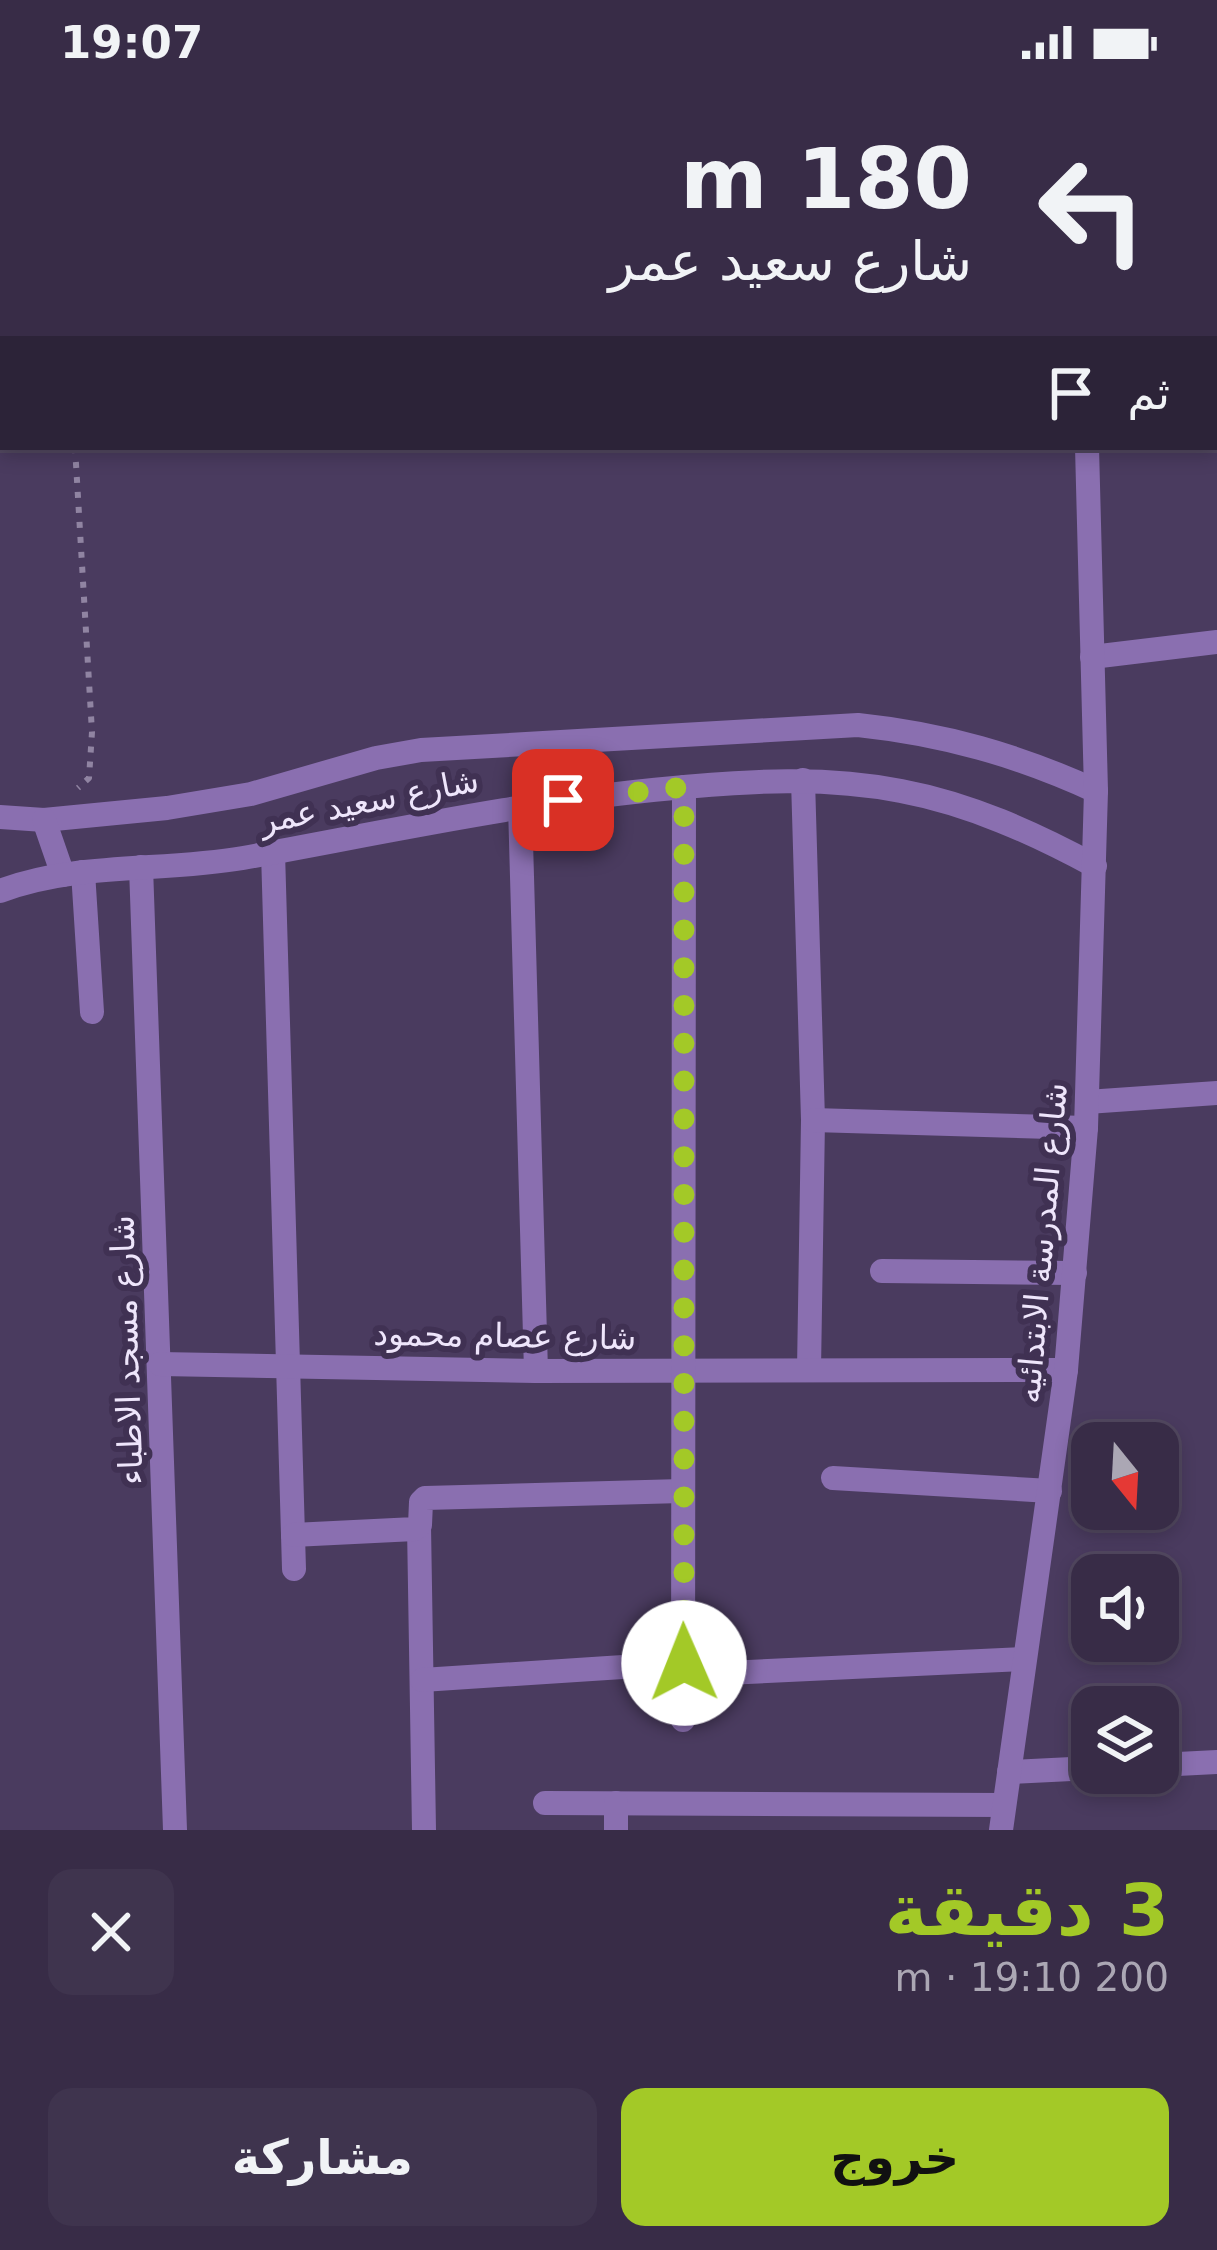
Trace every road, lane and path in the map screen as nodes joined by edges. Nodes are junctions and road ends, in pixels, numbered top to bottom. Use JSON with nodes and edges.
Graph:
{"nodes":[{"id":1,"x":75,"y":450,"type":"edge"},
{"id":2,"x":1088,"y":450,"type":"edge"},
{"id":3,"x":1217,"y":642,"type":"edge"},
{"id":4,"x":1092,"y":657,"type":"junction"},
{"id":5,"x":803,"y":780,"type":"junction"},
{"id":6,"x":684,"y":787,"type":"junction"},
{"id":7,"x":1096,"y":791,"type":"junction"},
{"id":8,"x":520,"y":806,"type":"junction"},
{"id":9,"x":0,"y":817,"type":"edge"},
{"id":10,"x":44,"y":820,"type":"junction"},
{"id":11,"x":273,"y":852,"type":"junction"},
{"id":12,"x":1095,"y":866,"type":"junction"},
{"id":13,"x":141,"y":867,"type":"junction"},
{"id":14,"x":73,"y":873,"type":"junction"},
{"id":15,"x":0,"y":891,"type":"edge"},
{"id":16,"x":92,"y":1012,"type":"dead end"},
{"id":17,"x":1217,"y":1093,"type":"edge"},
{"id":18,"x":1086,"y":1115,"type":"junction"},
{"id":19,"x":813,"y":1120,"type":"junction"},
{"id":20,"x":882,"y":1271,"type":"dead end"},
{"id":21,"x":1075,"y":1273,"type":"junction"},
{"id":22,"x":160,"y":1364,"type":"junction"},
{"id":23,"x":289,"y":1364,"type":"junction"},
{"id":24,"x":536,"y":1370,"type":"junction"},
{"id":25,"x":809,"y":1370,"type":"junction"},
{"id":26,"x":1066,"y":1370,"type":"junction"},
{"id":27,"x":683,"y":1371,"type":"junction"},
{"id":28,"x":832,"y":1478,"type":"dead end"},
{"id":29,"x":682,"y":1491,"type":"junction"},
{"id":30,"x":1050,"y":1491,"type":"junction"},
{"id":31,"x":419,"y":1526,"type":"junction"},
{"id":32,"x":293,"y":1535,"type":"junction"},
{"id":33,"x":294,"y":1569,"type":"dead end"},
{"id":34,"x":1023,"y":1659,"type":"junction"},
{"id":35,"x":683,"y":1669,"type":"junction"},
{"id":36,"x":422,"y":1680,"type":"junction"},
{"id":37,"x":683,"y":1720,"type":"dead end"},
{"id":38,"x":1217,"y":1762,"type":"edge"},
{"id":39,"x":1179,"y":1764,"type":"edge"},
{"id":40,"x":1071,"y":1769,"type":"edge"},
{"id":41,"x":1009,"y":1772,"type":"junction"},
{"id":42,"x":545,"y":1803,"type":"dead end"},
{"id":43,"x":616,"y":1803,"type":"junction"},
{"id":44,"x":1003,"y":1818,"type":"edge"},
{"id":45,"x":175,"y":1830,"type":"edge"},
{"id":46,"x":424,"y":1830,"type":"edge"},
{"id":47,"x":616,"y":1830,"type":"edge"}],
"edges":[{"from":1,"to":10,"type":"path"},
{"from":2,"to":4,"type":"street","name":"شارع المدرسة الابتدائيه"},
{"from":3,"to":4,"type":"street"},
{"from":4,"to":7,"type":"street","name":"شارع المدرسة الابتدائيه"},
{"from":5,"to":6,"type":"street","name":"شارع سعيد عمر"},
{"from":5,"to":12,"type":"street","name":"شارع سعيد عمر"},
{"from":5,"to":19,"type":"street"},
{"from":6,"to":8,"type":"street","name":"شارع سعيد عمر"},
{"from":6,"to":27,"type":"street"},
{"from":7,"to":10,"type":"street"},
{"from":7,"to":12,"type":"street","name":"شارع المدرسة الابتدائيه"},
{"from":8,"to":11,"type":"street","name":"شارع سعيد عمر"},
{"from":8,"to":24,"type":"street"},
{"from":9,"to":10,"type":"street"},
{"from":10,"to":14,"type":"street"},
{"from":11,"to":13,"type":"street","name":"شارع سعيد عمر"},
{"from":11,"to":23,"type":"street"},
{"from":12,"to":18,"type":"street","name":"شارع المدرسة الابتدائيه"},
{"from":13,"to":14,"type":"street","name":"شارع سعيد عمر"},
{"from":13,"to":22,"type":"street","name":"شارع مسجد الاطباء"},
{"from":14,"to":15,"type":"street","name":"شارع سعيد عمر"},
{"from":14,"to":16,"type":"street"},
{"from":17,"to":18,"type":"street"},
{"from":18,"to":19,"type":"street"},
{"from":18,"to":21,"type":"street","name":"شارع المدرسة الابتدائيه"},
{"from":19,"to":25,"type":"street"},
{"from":20,"to":21,"type":"street"},
{"from":21,"to":26,"type":"street","name":"شارع المدرسة الابتدائيه"},
{"from":22,"to":23,"type":"street","name":"شارع عصام محمود"},
{"from":22,"to":45,"type":"street","name":"شارع مسجد الاطباء"},
{"from":23,"to":24,"type":"street","name":"شارع عصام محمود"},
{"from":23,"to":32,"type":"street"},
{"from":24,"to":27,"type":"street","name":"شارع عصام محمود"},
{"from":25,"to":26,"type":"street","name":"شارع عصام محمود"},
{"from":25,"to":27,"type":"street","name":"شارع عصام محمود"},
{"from":26,"to":30,"type":"street","name":"شارع المدرسة الابتدائيه"},
{"from":27,"to":29,"type":"street"},
{"from":28,"to":30,"type":"street"},
{"from":29,"to":31,"type":"street"},
{"from":29,"to":35,"type":"street"},
{"from":30,"to":34,"type":"street","name":"شارع المدرسة الابتدائيه"},
{"from":31,"to":32,"type":"street"},
{"from":31,"to":36,"type":"street"},
{"from":32,"to":33,"type":"street"},
{"from":34,"to":35,"type":"street"},
{"from":34,"to":41,"type":"street","name":"شارع المدرسة الابتدائيه"},
{"from":35,"to":36,"type":"street"},
{"from":35,"to":37,"type":"street"},
{"from":36,"to":46,"type":"street"},
{"from":38,"to":39,"type":"street"},
{"from":40,"to":41,"type":"street"},
{"from":41,"to":44,"type":"street","name":"شارع المدرسة الابتدائيه"},
{"from":42,"to":43,"type":"street"},
{"from":43,"to":44,"type":"street"},
{"from":43,"to":47,"type":"street"}]}
